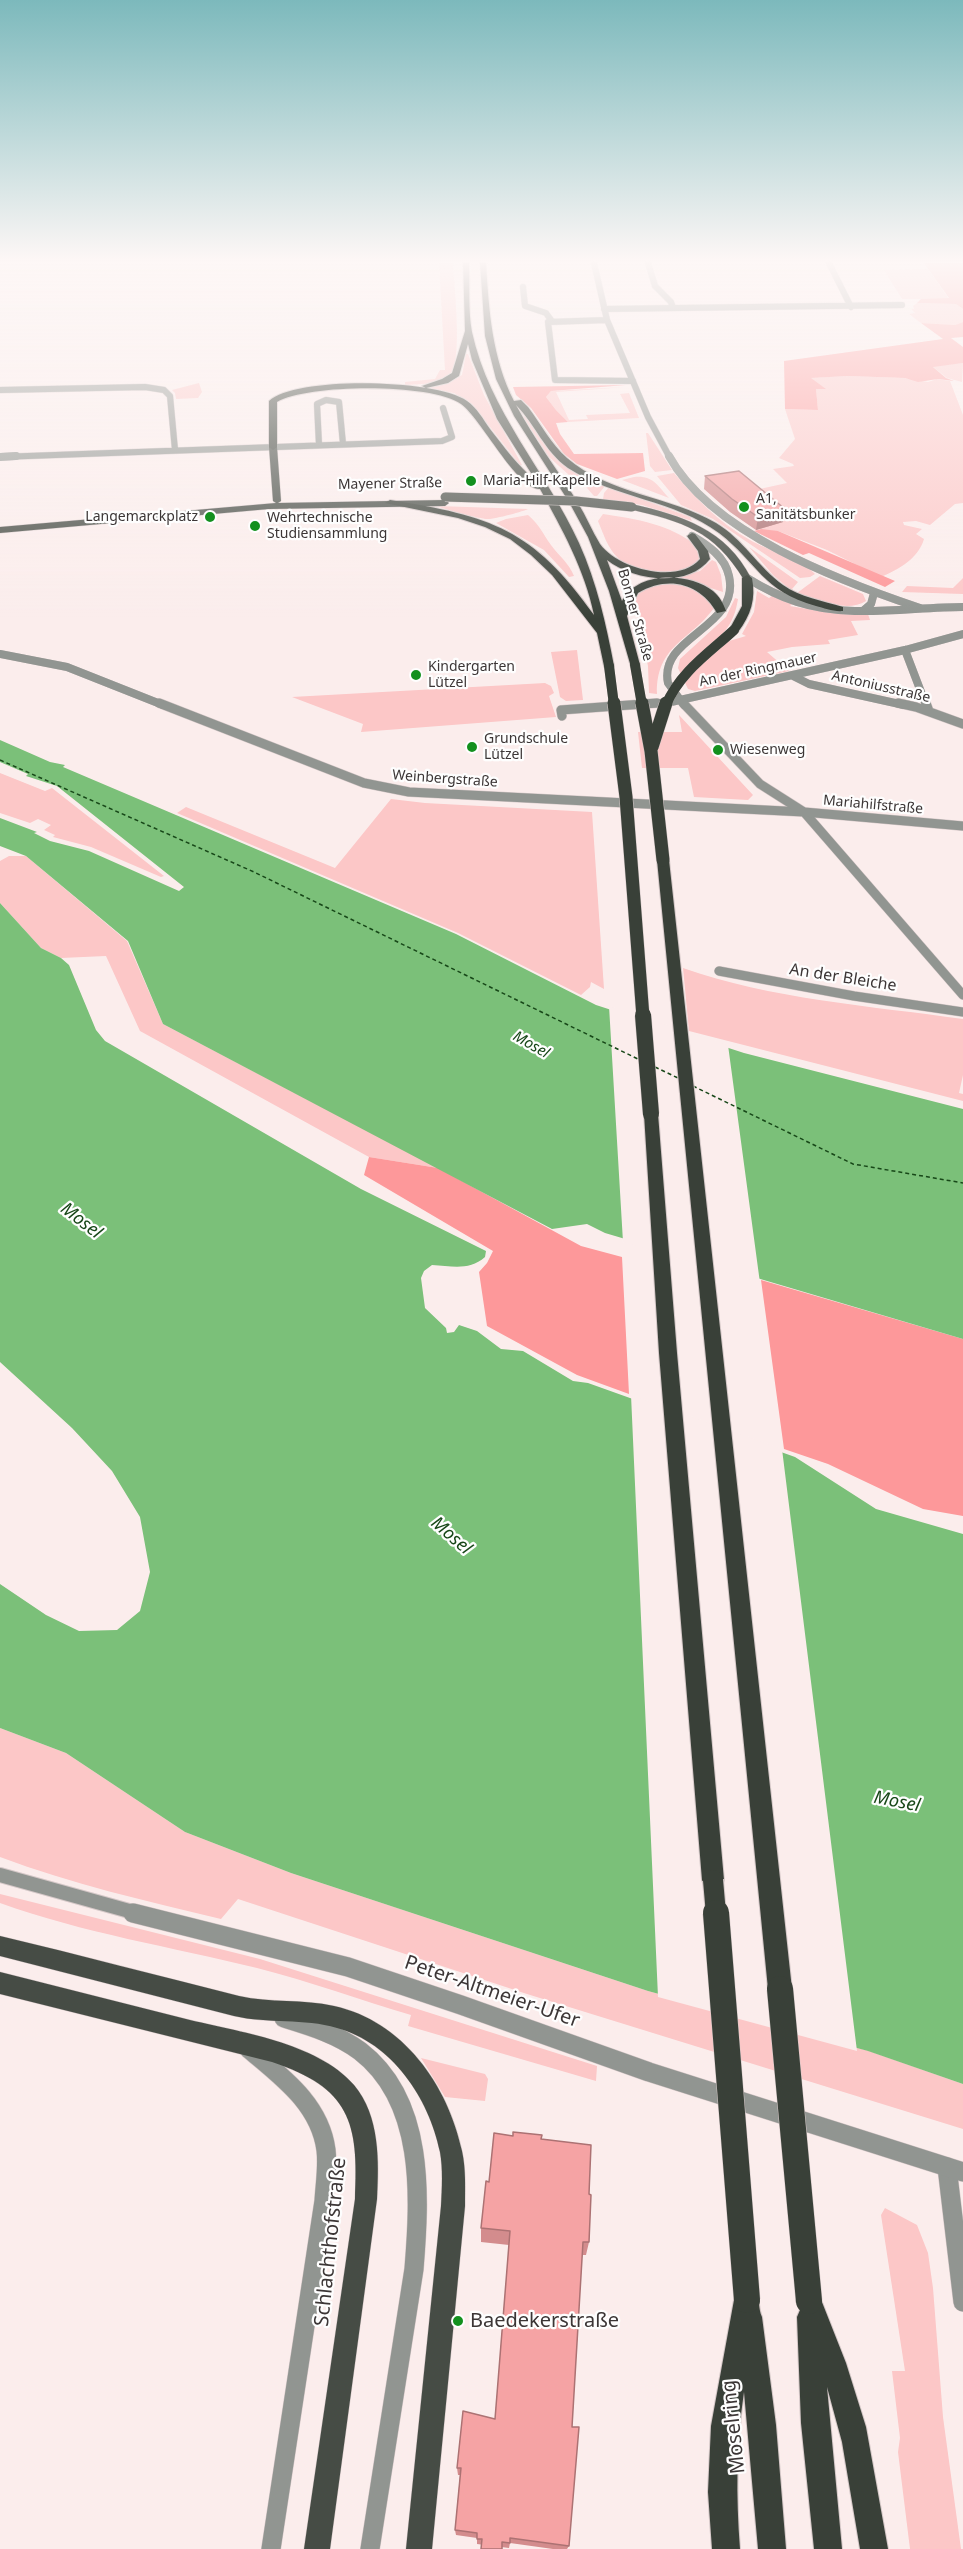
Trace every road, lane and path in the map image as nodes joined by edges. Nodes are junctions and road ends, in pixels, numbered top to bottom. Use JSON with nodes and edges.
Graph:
{"nodes":[{"id":1,"x":441,"y":382,"type":"edge"},
{"id":2,"x":485,"y":382,"type":"edge"},
{"id":3,"x":501,"y":382,"type":"edge"},
{"id":4,"x":633,"y":382,"type":"edge"},
{"id":5,"x":406,"y":388,"type":"junction"},
{"id":6,"x":0,"y":390,"type":"edge"},
{"id":7,"x":506,"y":392,"type":"junction"},
{"id":8,"x":443,"y":408,"type":"dead end"},
{"id":9,"x":343,"y":444,"type":"junction"},
{"id":10,"x":319,"y":445,"type":"junction"},
{"id":11,"x":273,"y":447,"type":"junction"},
{"id":12,"x":175,"y":450,"type":"junction"},
{"id":13,"x":0,"y":457,"type":"edge"},
{"id":14,"x":547,"y":493,"type":"junction"},
{"id":15,"x":445,"y":500,"type":"junction"},
{"id":16,"x":277,"y":501,"type":"junction"},
{"id":17,"x":390,"y":503,"type":"junction"},
{"id":18,"x":629,"y":510,"type":"junction"},
{"id":19,"x":28,"y":527,"type":"junction"},
{"id":20,"x":0,"y":530,"type":"edge"},
{"id":21,"x":692,"y":536,"type":"junction"},
{"id":22,"x":596,"y":544,"type":"junction"},
{"id":23,"x":747,"y":578,"type":"junction"},
{"id":24,"x":777,"y":591,"type":"junction"},
{"id":25,"x":874,"y":593,"type":"junction"},
{"id":26,"x":963,"y":607,"type":"edge"},
{"id":27,"x":920,"y":608,"type":"junction"},
{"id":28,"x":839,"y":609,"type":"joint"},
{"id":29,"x":864,"y":610,"type":"junction"},
{"id":30,"x":721,"y":611,"type":"junction"},
{"id":31,"x":622,"y":617,"type":"junction"},
{"id":32,"x":963,"y":634,"type":"edge"},
{"id":33,"x":604,"y":638,"type":"junction"},
{"id":34,"x":906,"y":650,"type":"junction"},
{"id":35,"x":0,"y":654,"type":"edge"},
{"id":36,"x":793,"y":676,"type":"junction"},
{"id":37,"x":680,"y":700,"type":"junction"},
{"id":38,"x":929,"y":711,"type":"junction"},
{"id":39,"x":562,"y":716,"type":"dead end"},
{"id":40,"x":963,"y":724,"type":"edge"},
{"id":41,"x":651,"y":751,"type":"junction"},
{"id":42,"x":804,"y":812,"type":"junction"},
{"id":43,"x":963,"y":826,"type":"edge"},
{"id":44,"x":719,"y":971,"type":"dead end"},
{"id":45,"x":963,"y":995,"type":"edge"},
{"id":46,"x":963,"y":1012,"type":"edge"},
{"id":47,"x":0,"y":1875,"type":"edge"},
{"id":48,"x":0,"y":1946,"type":"edge"},
{"id":49,"x":0,"y":1983,"type":"edge"},
{"id":50,"x":261,"y":2012,"type":"junction"},
{"id":51,"x":244,"y":2044,"type":"junction"},
{"id":52,"x":955,"y":2169,"type":"edge"},
{"id":53,"x":747,"y":2300,"type":"junction"},
{"id":54,"x":809,"y":2301,"type":"junction"},
{"id":55,"x":963,"y":2302,"type":"edge"},
{"id":56,"x":271,"y":2549,"type":"edge"},
{"id":57,"x":317,"y":2549,"type":"edge"},
{"id":58,"x":370,"y":2549,"type":"edge"},
{"id":59,"x":419,"y":2549,"type":"edge"},
{"id":60,"x":726,"y":2549,"type":"edge"},
{"id":61,"x":772,"y":2549,"type":"edge"},
{"id":62,"x":828,"y":2549,"type":"edge"},
{"id":63,"x":874,"y":2549,"type":"edge"}],
"edges":[{"from":1,"to":5,"type":"highway"},
{"from":2,"to":14,"type":"highway","name":"Bonner Straße"},
{"from":3,"to":7,"type":"highway","name":"Bonner Straße"},
{"from":4,"to":25,"type":"street"},
{"from":5,"to":11,"type":"highway"},
{"from":5,"to":14,"type":"highway"},
{"from":6,"to":12,"type":"street"},
{"from":7,"to":22,"type":"highway","name":"Bonner Straße"},
{"from":7,"to":24,"type":"highway"},
{"from":8,"to":9,"type":"street"},
{"from":9,"to":10,"type":"street"},
{"from":9,"to":10,"type":"street"},
{"from":10,"to":11,"type":"street"},
{"from":11,"to":12,"type":"street"},
{"from":11,"to":16,"type":"main road"},
{"from":12,"to":13,"type":"street"},
{"from":14,"to":33,"type":"highway","name":"Bonner Straße"},
{"from":15,"to":16,"type":"main road","name":"Mayener Straße"},
{"from":15,"to":17,"type":"main road","name":"Mayener Straße"},
{"from":15,"to":18,"type":"main road","name":"Mayener Straße"},
{"from":16,"to":19,"type":"main road","name":"Mayener Straße"},
{"from":17,"to":19,"type":"main road","name":"Mayener Straße"},
{"from":17,"to":33,"type":"highway"},
{"from":18,"to":21,"type":"main road","name":"Mayener Straße"},
{"from":18,"to":23,"type":"main road","name":"Mayener Straße"},
{"from":19,"to":20,"type":"main road","name":"Mayener Straße"},
{"from":21,"to":22,"type":"highway"},
{"from":21,"to":30,"type":"street","name":"Mayener Straße"},
{"from":22,"to":31,"type":"highway","name":"Bonner Straße"},
{"from":23,"to":24,"type":"street","name":"Mayener Straße"},
{"from":23,"to":41,"type":"highway","bridge":true},
{"from":24,"to":28,"type":"highway"},
{"from":25,"to":27,"type":"street"},
{"from":25,"to":29,"type":"street"},
{"from":26,"to":27,"type":"street"},
{"from":27,"to":29,"type":"street"},
{"from":28,"to":29,"type":"street"},
{"from":30,"to":31,"type":"highway"},
{"from":30,"to":37,"type":"street"},
{"from":31,"to":41,"type":"highway","name":"Bonner Straße","bridge":true},
{"from":32,"to":34,"type":"street","name":"An der Ringmauer"},
{"from":33,"to":53,"type":"highway","name":"Bonner Straße","bridge":true},
{"from":34,"to":36,"type":"street","name":"An der Ringmauer"},
{"from":34,"to":38,"type":"street"},
{"from":35,"to":42,"type":"street","name":"Weinbergstraße"},
{"from":36,"to":37,"type":"street","name":"An der Ringmauer"},
{"from":36,"to":38,"type":"street","name":"Antoniusstraße"},
{"from":37,"to":39,"type":"street","name":"An der Ringmauer"},
{"from":37,"to":42,"type":"street","name":"Mariahilfstraße"},
{"from":38,"to":40,"type":"street","name":"Antoniusstraße"},
{"from":41,"to":54,"type":"highway","name":"Bonner Straße","bridge":true},
{"from":42,"to":43,"type":"street","name":"Mariahilfstraße"},
{"from":42,"to":45,"type":"street"},
{"from":44,"to":46,"type":"street","name":"An der Bleiche"},
{"from":47,"to":52,"type":"street","name":"Peter-Altmeier-Ufer"},
{"from":48,"to":50,"type":"main road"},
{"from":49,"to":51,"type":"main road","name":"Schlachthofstraße"},
{"from":50,"to":58,"type":"street"},
{"from":50,"to":59,"type":"main road"},
{"from":51,"to":56,"type":"street"},
{"from":51,"to":57,"type":"main road","name":"Schlachthofstraße"},
{"from":52,"to":55,"type":"street"},
{"from":53,"to":60,"type":"highway"},
{"from":53,"to":61,"type":"highway","name":"Moselring"},
{"from":54,"to":62,"type":"highway"},
{"from":54,"to":63,"type":"highway"}]}
